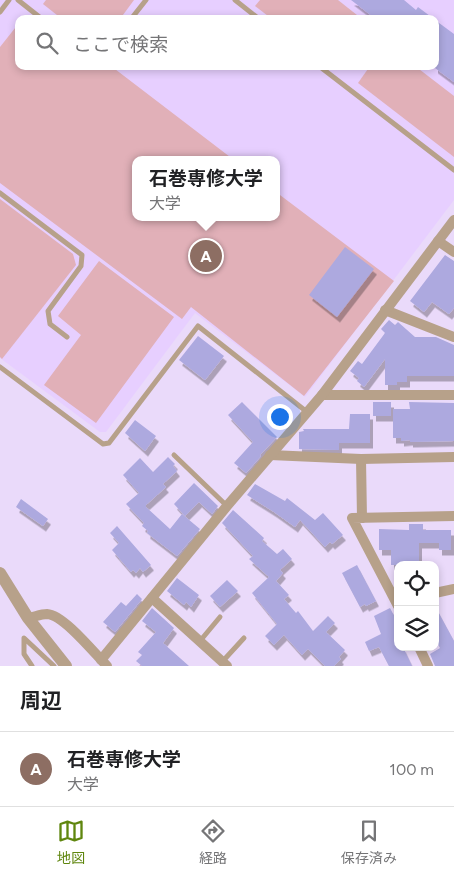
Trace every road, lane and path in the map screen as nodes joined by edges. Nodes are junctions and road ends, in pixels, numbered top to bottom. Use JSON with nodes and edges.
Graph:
{"nodes":[{"id":1,"x":9,"y":0,"type":"edge"},
{"id":2,"x":18,"y":0,"type":"edge"},
{"id":3,"x":146,"y":0,"type":"edge"},
{"id":4,"x":234,"y":0,"type":"edge"},
{"id":5,"x":0,"y":12,"type":"edge"},
{"id":6,"x":37,"y":15,"type":"edge"},
{"id":7,"x":134,"y":15,"type":"edge"},
{"id":8,"x":253,"y":15,"type":"edge"},
{"id":9,"x":324,"y":70,"type":"edge"},
{"id":10,"x":454,"y":170,"type":"edge"},
{"id":11,"x":0,"y":193,"type":"edge"},
{"id":12,"x":454,"y":220,"type":"edge"},
{"id":13,"x":438,"y":241,"type":"junction"},
{"id":14,"x":454,"y":252,"type":"edge"},
{"id":15,"x":385,"y":310,"type":"junction"},
{"id":16,"x":67,"y":337,"type":"dead end"},
{"id":17,"x":454,"y":337,"type":"edge"},
{"id":18,"x":0,"y":367,"type":"edge"},
{"id":19,"x":322,"y":395,"type":"junction"},
{"id":20,"x":454,"y":395,"type":"edge"},
{"id":21,"x":308,"y":412,"type":"junction"},
{"id":22,"x":174,"y":455,"type":"dead end"},
{"id":23,"x":270,"y":455,"type":"junction"},
{"id":24,"x":454,"y":457,"type":"edge"},
{"id":25,"x":361,"y":458,"type":"junction"},
{"id":26,"x":228,"y":506,"type":"junction"},
{"id":27,"x":454,"y":516,"type":"edge"},
{"id":28,"x":362,"y":518,"type":"junction"},
{"id":29,"x":0,"y":573,"type":"edge"},
{"id":30,"x":454,"y":588,"type":"edge"},
{"id":31,"x":439,"y":592,"type":"edge"},
{"id":32,"x":152,"y":598,"type":"junction"},
{"id":33,"x":394,"y":598,"type":"edge"},
{"id":34,"x":220,"y":616,"type":"dead end"},
{"id":35,"x":28,"y":618,"type":"junction"},
{"id":36,"x":244,"y":638,"type":"dead end"},
{"id":37,"x":200,"y":641,"type":"junction"},
{"id":38,"x":420,"y":651,"type":"edge"},
{"id":39,"x":104,"y":663,"type":"edge"},
{"id":40,"x":225,"y":664,"type":"edge"},
{"id":41,"x":32,"y":666,"type":"edge"},
{"id":42,"x":54,"y":666,"type":"edge"},
{"id":43,"x":66,"y":666,"type":"edge"},
{"id":44,"x":428,"y":666,"type":"edge"}],
"edges":[{"from":1,"to":5,"type":"lane"},
{"from":2,"to":6,"type":"lane"},
{"from":3,"to":7,"type":"lane"},
{"from":4,"to":8,"type":"lane"},
{"from":9,"to":10,"type":"lane"},
{"from":11,"to":16,"type":"lane"},
{"from":12,"to":13,"type":"street"},
{"from":13,"to":14,"type":"street"},
{"from":13,"to":15,"type":"street"},
{"from":15,"to":17,"type":"street"},
{"from":15,"to":19,"type":"street"},
{"from":18,"to":21,"type":"lane"},
{"from":19,"to":20,"type":"street"},
{"from":19,"to":21,"type":"street"},
{"from":21,"to":23,"type":"street"},
{"from":22,"to":26,"type":"lane"},
{"from":23,"to":25,"type":"street"},
{"from":23,"to":26,"type":"street"},
{"from":24,"to":25,"type":"street"},
{"from":25,"to":28,"type":"street"},
{"from":26,"to":32,"type":"street"},
{"from":27,"to":28,"type":"street"},
{"from":28,"to":33,"type":"street"},
{"from":29,"to":35,"type":"street"},
{"from":30,"to":31,"type":"street"},
{"from":32,"to":37,"type":"street"},
{"from":32,"to":39,"type":"street"},
{"from":34,"to":37,"type":"lane"},
{"from":35,"to":39,"type":"street"},
{"from":35,"to":43,"type":"street"},
{"from":36,"to":40,"type":"lane"},
{"from":37,"to":40,"type":"street"},
{"from":38,"to":44,"type":"street"},
{"from":41,"to":42,"type":"lane"}]}
